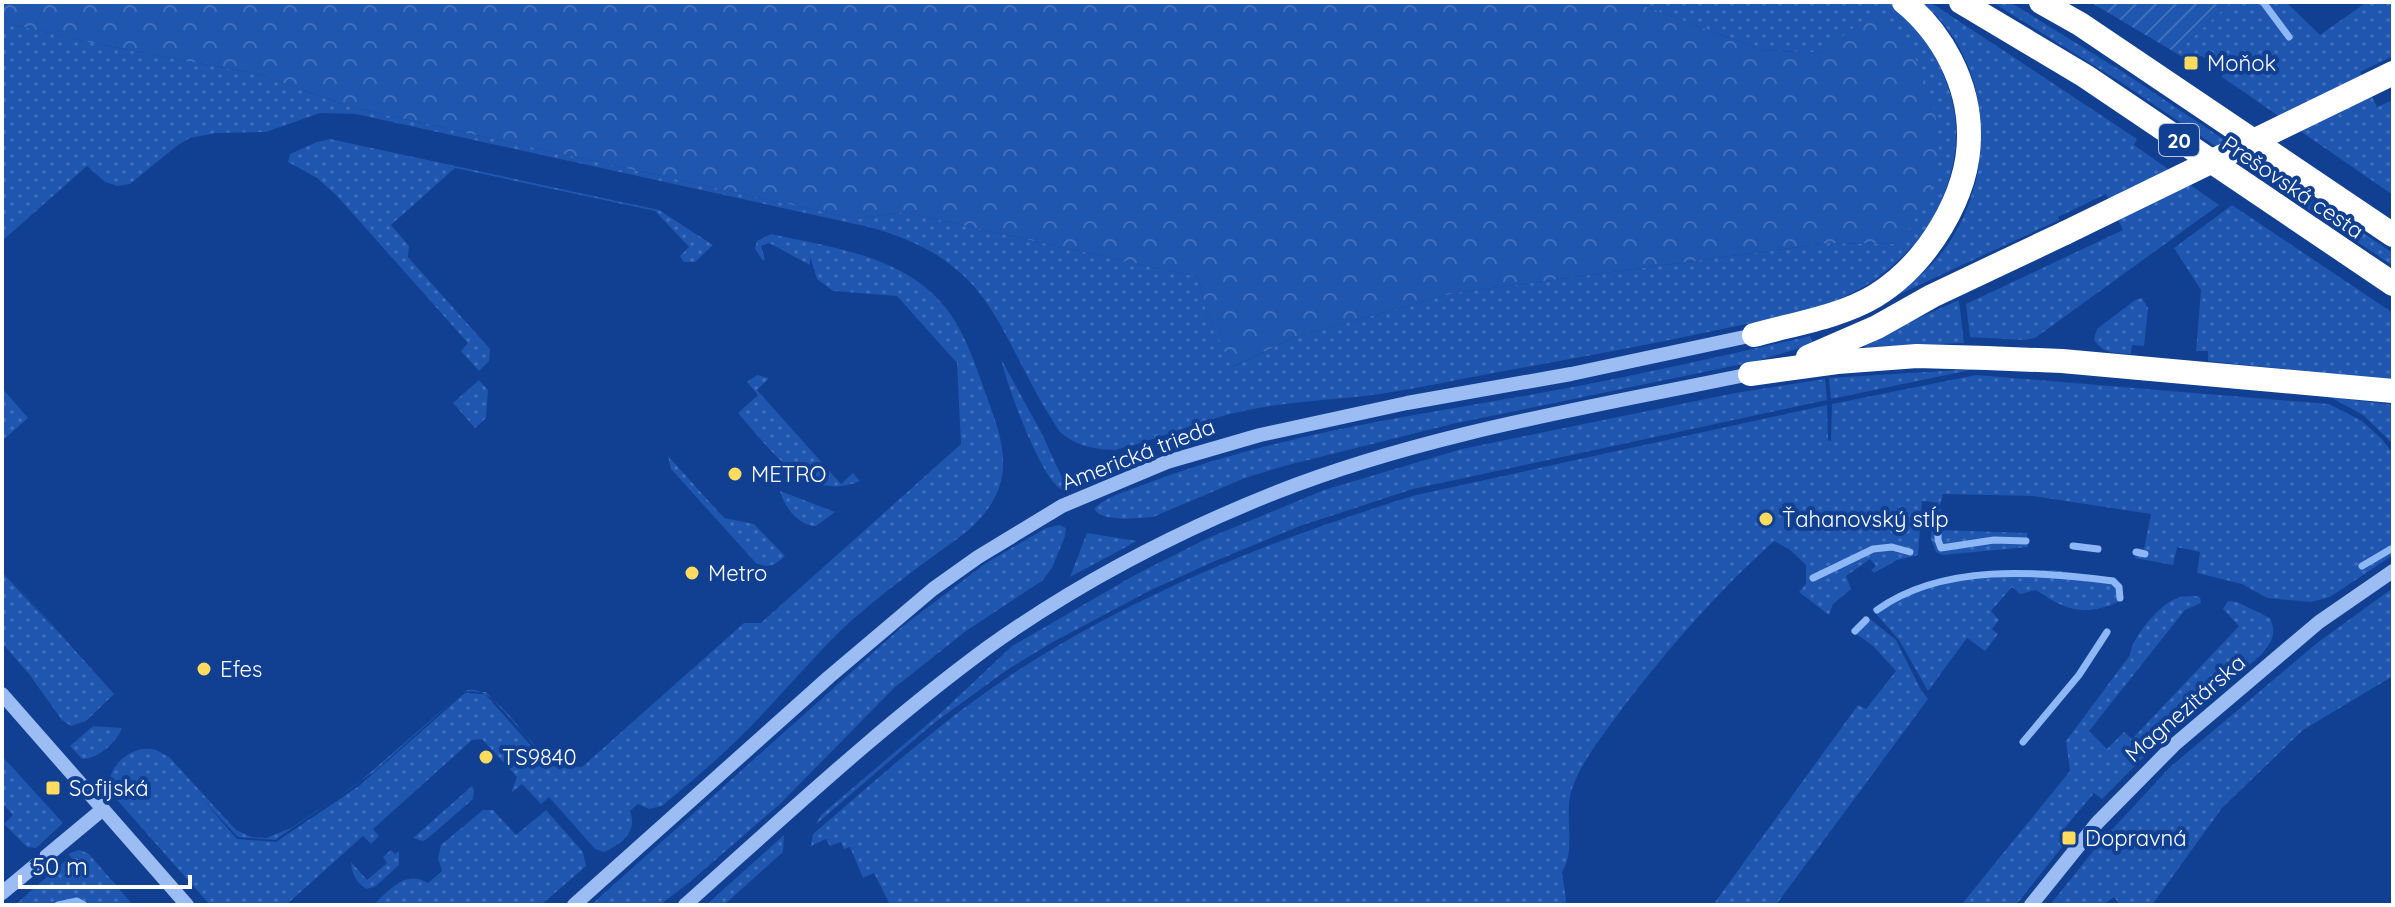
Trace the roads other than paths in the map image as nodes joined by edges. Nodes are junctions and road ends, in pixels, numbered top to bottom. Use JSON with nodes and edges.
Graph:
{"nodes":[{"id":1,"x":1904,"y":2,"type":"edge"},
{"id":2,"x":1961,"y":2,"type":"edge"},
{"id":3,"x":2041,"y":2,"type":"edge"},
{"id":4,"x":2393,"y":73,"type":"edge"},
{"id":5,"x":2393,"y":235,"type":"edge"},
{"id":6,"x":2393,"y":284,"type":"edge"},
{"id":7,"x":1932,"y":296,"type":"junction"},
{"id":8,"x":1754,"y":335,"type":"junction"},
{"id":9,"x":1750,"y":374,"type":"junction"},
{"id":10,"x":2393,"y":391,"type":"edge"},
{"id":11,"x":2393,"y":571,"type":"edge"},
{"id":12,"x":2,"y":694,"type":"edge"},
{"id":13,"x":103,"y":809,"type":"junction"},
{"id":14,"x":2,"y":893,"type":"edge"},
{"id":15,"x":187,"y":905,"type":"edge"},
{"id":16,"x":574,"y":905,"type":"edge"},
{"id":17,"x":685,"y":905,"type":"edge"},
{"id":18,"x":2031,"y":905,"type":"edge"}],
"edges":[{"from":1,"to":8,"type":"highway"},
{"from":2,"to":6,"type":"highway","name":"Prešovská cesta","number":"20"},
{"from":3,"to":5,"type":"highway","name":"Prešovská cesta","number":"20"},
{"from":4,"to":7,"type":"highway","bridge":true},
{"from":7,"to":8,"type":"highway"},
{"from":7,"to":9,"type":"highway"},
{"from":8,"to":16,"type":"street","name":"Americká trieda"},
{"from":9,"to":10,"type":"highway"},
{"from":9,"to":17,"type":"street"},
{"from":11,"to":18,"type":"street","name":"Magnezitárska"},
{"from":12,"to":13,"type":"street"},
{"from":13,"to":14,"type":"street"},
{"from":13,"to":15,"type":"street"}]}
